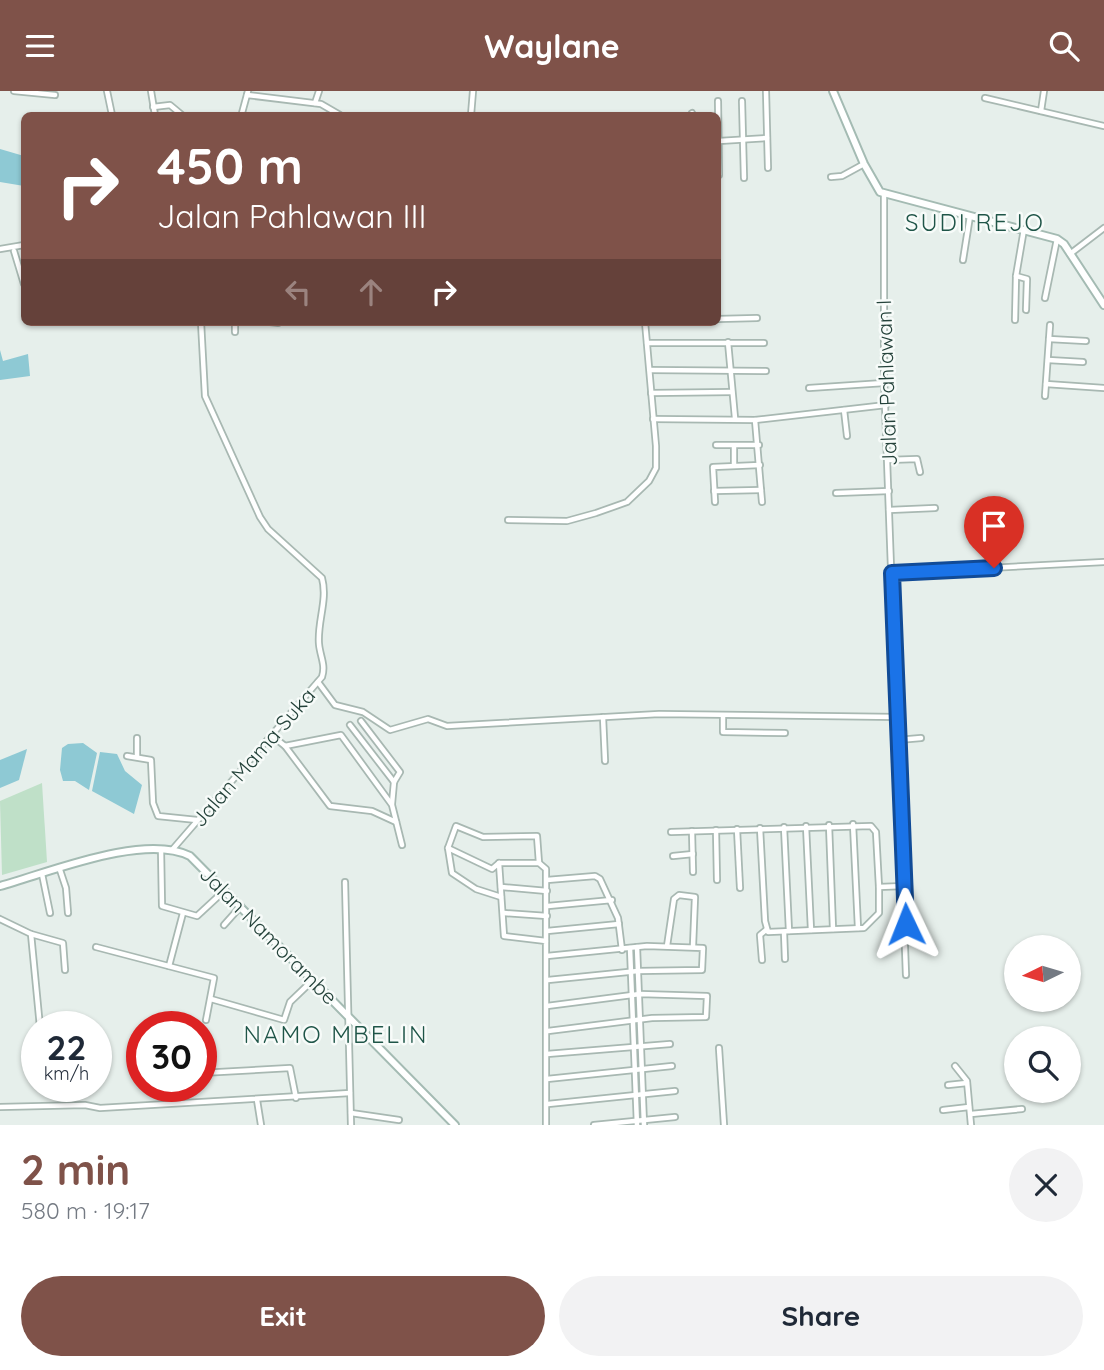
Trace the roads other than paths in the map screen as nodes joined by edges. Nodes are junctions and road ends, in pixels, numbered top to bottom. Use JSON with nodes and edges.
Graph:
{"nodes":[{"id":1,"x":14,"y":91,"type":"edge"},
{"id":2,"x":107,"y":91,"type":"edge"},
{"id":3,"x":151,"y":91,"type":"edge"},
{"id":4,"x":319,"y":91,"type":"edge"},
{"id":5,"x":473,"y":91,"type":"edge"},
{"id":6,"x":766,"y":91,"type":"edge"},
{"id":7,"x":833,"y":91,"type":"edge"},
{"id":8,"x":1044,"y":91,"type":"edge"},
{"id":9,"x":247,"y":93,"type":"edge"},
{"id":10,"x":55,"y":95,"type":"dead end"},
{"id":11,"x":985,"y":98,"type":"dead end"},
{"id":12,"x":718,"y":101,"type":"dead end"},
{"id":13,"x":742,"y":101,"type":"dead end"},
{"id":14,"x":315,"y":103,"type":"junction"},
{"id":15,"x":153,"y":107,"type":"junction"},
{"id":16,"x":1041,"y":111,"type":"junction"},
{"id":17,"x":111,"y":112,"type":"edge"},
{"id":18,"x":154,"y":112,"type":"edge"},
{"id":19,"x":178,"y":112,"type":"edge"},
{"id":20,"x":242,"y":112,"type":"edge"},
{"id":21,"x":336,"y":112,"type":"edge"},
{"id":22,"x":471,"y":112,"type":"edge"},
{"id":23,"x":718,"y":112,"type":"edge"},
{"id":24,"x":1104,"y":126,"type":"edge"},
{"id":25,"x":767,"y":138,"type":"junction"},
{"id":26,"x":743,"y":139,"type":"junction"},
{"id":27,"x":721,"y":141,"type":"edge"},
{"id":28,"x":864,"y":164,"type":"junction"},
{"id":29,"x":768,"y":168,"type":"dead end"},
{"id":30,"x":831,"y":177,"type":"dead end"},
{"id":31,"x":744,"y":178,"type":"dead end"},
{"id":32,"x":884,"y":193,"type":"junction"},
{"id":33,"x":970,"y":216,"type":"junction"},
{"id":34,"x":1104,"y":227,"type":"edge"},
{"id":35,"x":1024,"y":229,"type":"junction"},
{"id":36,"x":1057,"y":239,"type":"junction"},
{"id":37,"x":21,"y":246,"type":"edge"},
{"id":38,"x":0,"y":249,"type":"edge"},
{"id":39,"x":14,"y":251,"type":"dead end"},
{"id":40,"x":1070,"y":254,"type":"junction"},
{"id":41,"x":962,"y":260,"type":"dead end"},
{"id":42,"x":21,"y":274,"type":"edge"},
{"id":43,"x":1016,"y":276,"type":"junction"},
{"id":44,"x":1045,"y":298,"type":"dead end"},
{"id":45,"x":1104,"y":305,"type":"edge"},
{"id":46,"x":1026,"y":310,"type":"dead end"},
{"id":47,"x":757,"y":318,"type":"dead end"},
{"id":48,"x":721,"y":319,"type":"edge"},
{"id":49,"x":1015,"y":320,"type":"dead end"},
{"id":50,"x":1050,"y":325,"type":"dead end"},
{"id":51,"x":201,"y":326,"type":"edge"},
{"id":52,"x":235,"y":326,"type":"edge"},
{"id":53,"x":645,"y":326,"type":"edge"},
{"id":54,"x":235,"y":332,"type":"dead end"},
{"id":55,"x":1049,"y":339,"type":"junction"},
{"id":56,"x":1086,"y":341,"type":"dead end"},
{"id":57,"x":728,"y":342,"type":"junction"},
{"id":58,"x":646,"y":343,"type":"junction"},
{"id":59,"x":764,"y":343,"type":"dead end"},
{"id":60,"x":1048,"y":360,"type":"junction"},
{"id":61,"x":1083,"y":362,"type":"dead end"},
{"id":62,"x":730,"y":369,"type":"junction"},
{"id":63,"x":650,"y":370,"type":"junction"},
{"id":64,"x":766,"y":371,"type":"dead end"},
{"id":65,"x":884,"y":383,"type":"junction"},
{"id":66,"x":1046,"y":384,"type":"junction"},
{"id":67,"x":808,"y":388,"type":"dead end"},
{"id":68,"x":1104,"y":388,"type":"edge"},
{"id":69,"x":732,"y":392,"type":"junction"},
{"id":70,"x":651,"y":393,"type":"junction"},
{"id":71,"x":1045,"y":396,"type":"dead end"},
{"id":72,"x":886,"y":405,"type":"junction"},
{"id":73,"x":844,"y":409,"type":"junction"},
{"id":74,"x":735,"y":418,"type":"junction"},
{"id":75,"x":653,"y":419,"type":"junction"},
{"id":76,"x":755,"y":420,"type":"junction"},
{"id":77,"x":848,"y":436,"type":"dead end"},
{"id":78,"x":716,"y":445,"type":"dead end"},
{"id":79,"x":759,"y":445,"type":"junction"},
{"id":80,"x":734,"y":446,"type":"junction"},
{"id":81,"x":888,"y":460,"type":"junction"},
{"id":82,"x":734,"y":465,"type":"junction"},
{"id":83,"x":760,"y":465,"type":"junction"},
{"id":84,"x":920,"y":473,"type":"dead end"},
{"id":85,"x":761,"y":490,"type":"junction"},
{"id":86,"x":714,"y":491,"type":"junction"},
{"id":87,"x":889,"y":491,"type":"junction"},
{"id":88,"x":836,"y":493,"type":"dead end"},
{"id":89,"x":715,"y":502,"type":"dead end"},
{"id":90,"x":762,"y":502,"type":"dead end"},
{"id":91,"x":935,"y":508,"type":"dead end"},
{"id":92,"x":889,"y":510,"type":"junction"},
{"id":93,"x":508,"y":520,"type":"dead end"},
{"id":94,"x":1104,"y":562,"type":"edge"},
{"id":95,"x":892,"y":573,"type":"junction"},
{"id":96,"x":318,"y":682,"type":"junction"},
{"id":97,"x":723,"y":716,"type":"junction"},
{"id":98,"x":603,"y":717,"type":"junction"},
{"id":99,"x":897,"y":717,"type":"junction"},
{"id":100,"x":361,"y":720,"type":"dead end"},
{"id":101,"x":350,"y":726,"type":"dead end"},
{"id":102,"x":785,"y":733,"type":"dead end"},
{"id":103,"x":271,"y":736,"type":"junction"},
{"id":104,"x":137,"y":738,"type":"dead end"},
{"id":105,"x":921,"y":738,"type":"dead end"},
{"id":106,"x":898,"y":740,"type":"junction"},
{"id":107,"x":285,"y":746,"type":"junction"},
{"id":108,"x":127,"y":756,"type":"dead end"},
{"id":109,"x":137,"y":757,"type":"junction"},
{"id":110,"x":605,"y":761,"type":"dead end"},
{"id":111,"x":394,"y":782,"type":"junction"},
{"id":112,"x":392,"y":805,"type":"junction"},
{"id":113,"x":197,"y":820,"type":"junction"},
{"id":114,"x":396,"y":822,"type":"junction"},
{"id":115,"x":853,"y":824,"type":"junction"},
{"id":116,"x":830,"y":825,"type":"junction"},
{"id":117,"x":806,"y":826,"type":"junction"},
{"id":118,"x":784,"y":827,"type":"junction"},
{"id":119,"x":760,"y":828,"type":"junction"},
{"id":120,"x":737,"y":829,"type":"junction"},
{"id":121,"x":692,"y":831,"type":"junction"},
{"id":122,"x":716,"y":831,"type":"junction"},
{"id":123,"x":671,"y":832,"type":"dead end"},
{"id":124,"x":402,"y":845,"type":"dead end"},
{"id":125,"x":161,"y":848,"type":"junction"},
{"id":126,"x":447,"y":848,"type":"junction"},
{"id":127,"x":172,"y":850,"type":"junction"},
{"id":128,"x":693,"y":854,"type":"junction"},
{"id":129,"x":673,"y":856,"type":"dead end"},
{"id":130,"x":499,"y":863,"type":"junction"},
{"id":131,"x":539,"y":863,"type":"junction"},
{"id":132,"x":60,"y":870,"type":"junction"},
{"id":133,"x":694,"y":872,"type":"dead end"},
{"id":134,"x":42,"y":874,"type":"junction"},
{"id":135,"x":547,"y":880,"type":"junction"},
{"id":136,"x":717,"y":880,"type":"dead end"},
{"id":137,"x":345,"y":882,"type":"dead end"},
{"id":138,"x":0,"y":886,"type":"edge"},
{"id":139,"x":904,"y":886,"type":"junction"},
{"id":140,"x":501,"y":887,"type":"junction"},
{"id":141,"x":879,"y":887,"type":"junction"},
{"id":142,"x":740,"y":888,"type":"dead end"},
{"id":143,"x":225,"y":890,"type":"junction"},
{"id":144,"x":547,"y":891,"type":"junction"},
{"id":145,"x":501,"y":897,"type":"junction"},
{"id":146,"x":612,"y":899,"type":"junction"},
{"id":147,"x":241,"y":906,"type":"junction"},
{"id":148,"x":548,"y":907,"type":"junction"},
{"id":149,"x":50,"y":913,"type":"dead end"},
{"id":150,"x":68,"y":913,"type":"dead end"},
{"id":151,"x":183,"y":913,"type":"junction"},
{"id":152,"x":504,"y":913,"type":"junction"},
{"id":153,"x":547,"y":916,"type":"junction"},
{"id":154,"x":0,"y":919,"type":"edge"},
{"id":155,"x":620,"y":924,"type":"junction"},
{"id":156,"x":225,"y":925,"type":"dead end"},
{"id":157,"x":858,"y":929,"type":"junction"},
{"id":158,"x":766,"y":930,"type":"junction"},
{"id":159,"x":811,"y":930,"type":"junction"},
{"id":160,"x":833,"y":930,"type":"junction"},
{"id":161,"x":547,"y":931,"type":"junction"},
{"id":162,"x":786,"y":931,"type":"junction"},
{"id":163,"x":31,"y":933,"type":"junction"},
{"id":164,"x":547,"y":941,"type":"junction"},
{"id":165,"x":667,"y":946,"type":"junction"},
{"id":166,"x":693,"y":946,"type":"junction"},
{"id":167,"x":96,"y":947,"type":"dead end"},
{"id":168,"x":637,"y":947,"type":"junction"},
{"id":169,"x":630,"y":948,"type":"junction"},
{"id":170,"x":622,"y":950,"type":"junction"},
{"id":171,"x":547,"y":955,"type":"junction"},
{"id":172,"x":785,"y":959,"type":"dead end"},
{"id":173,"x":762,"y":960,"type":"dead end"},
{"id":174,"x":169,"y":967,"type":"junction"},
{"id":175,"x":65,"y":970,"type":"dead end"},
{"id":176,"x":638,"y":971,"type":"junction"},
{"id":177,"x":631,"y":972,"type":"junction"},
{"id":178,"x":906,"y":975,"type":"dead end"},
{"id":179,"x":313,"y":980,"type":"junction"},
{"id":180,"x":548,"y":980,"type":"junction"},
{"id":181,"x":632,"y":995,"type":"junction"},
{"id":182,"x":640,"y":995,"type":"junction"},
{"id":183,"x":211,"y":999,"type":"junction"},
{"id":184,"x":547,"y":1006,"type":"junction"},
{"id":185,"x":38,"y":1011,"type":"edge"},
{"id":186,"x":208,"y":1011,"type":"edge"},
{"id":187,"x":346,"y":1013,"type":"junction"},
{"id":188,"x":640,"y":1019,"type":"junction"},
{"id":189,"x":633,"y":1021,"type":"junction"},
{"id":190,"x":548,"y":1031,"type":"junction"},
{"id":191,"x":641,"y":1044,"type":"junction"},
{"id":192,"x":670,"y":1044,"type":"dead end"},
{"id":193,"x":635,"y":1045,"type":"junction"},
{"id":194,"x":719,"y":1048,"type":"dead end"},
{"id":195,"x":547,"y":1054,"type":"junction"},
{"id":196,"x":673,"y":1066,"type":"dead end"},
{"id":197,"x":956,"y":1066,"type":"dead end"},
{"id":198,"x":641,"y":1068,"type":"junction"},
{"id":199,"x":635,"y":1071,"type":"junction"},
{"id":200,"x":217,"y":1072,"type":"edge"},
{"id":201,"x":547,"y":1079,"type":"junction"},
{"id":202,"x":967,"y":1083,"type":"junction"},
{"id":203,"x":947,"y":1085,"type":"dead end"},
{"id":204,"x":675,"y":1090,"type":"dead end"},
{"id":205,"x":350,"y":1093,"type":"junction"},
{"id":206,"x":639,"y":1094,"type":"junction"},
{"id":207,"x":296,"y":1098,"type":"junction"},
{"id":208,"x":257,"y":1100,"type":"junction"},
{"id":209,"x":548,"y":1104,"type":"junction"},
{"id":210,"x":0,"y":1107,"type":"edge"},
{"id":211,"x":970,"y":1107,"type":"junction"},
{"id":212,"x":1022,"y":1109,"type":"dead end"},
{"id":213,"x":943,"y":1110,"type":"dead end"},
{"id":214,"x":351,"y":1113,"type":"junction"},
{"id":215,"x":970,"y":1115,"type":"junction"},
{"id":216,"x":675,"y":1117,"type":"dead end"},
{"id":217,"x":644,"y":1118,"type":"junction"},
{"id":218,"x":400,"y":1120,"type":"dead end"},
{"id":219,"x":637,"y":1123,"type":"edge"},
{"id":220,"x":261,"y":1125,"type":"edge"},
{"id":221,"x":351,"y":1125,"type":"edge"},
{"id":222,"x":455,"y":1125,"type":"edge"},
{"id":223,"x":547,"y":1125,"type":"edge"},
{"id":224,"x":594,"y":1125,"type":"edge"},
{"id":225,"x":644,"y":1125,"type":"edge"},
{"id":226,"x":724,"y":1125,"type":"edge"},
{"id":227,"x":971,"y":1125,"type":"edge"}],
"edges":[{"from":1,"to":10,"type":"street"},
{"from":2,"to":17,"type":"street"},
{"from":3,"to":15,"type":"street"},
{"from":4,"to":14,"type":"street"},
{"from":5,"to":22,"type":"street"},
{"from":6,"to":25,"type":"street"},
{"from":7,"to":28,"type":"main road"},
{"from":8,"to":16,"type":"street"},
{"from":9,"to":14,"type":"street"},
{"from":9,"to":20,"type":"street"},
{"from":11,"to":16,"type":"street"},
{"from":12,"to":23,"type":"street"},
{"from":13,"to":26,"type":"street"},
{"from":14,"to":21,"type":"street"},
{"from":15,"to":18,"type":"street"},
{"from":15,"to":19,"type":"street"},
{"from":16,"to":24,"type":"street"},
{"from":25,"to":26,"type":"street"},
{"from":25,"to":29,"type":"street"},
{"from":26,"to":27,"type":"street"},
{"from":26,"to":31,"type":"street"},
{"from":28,"to":30,"type":"street"},
{"from":28,"to":32,"type":"main road"},
{"from":32,"to":33,"type":"main road"},
{"from":32,"to":65,"type":"street","name":"Jalan Pahlawan I"},
{"from":33,"to":35,"type":"main road"},
{"from":33,"to":41,"type":"street"},
{"from":34,"to":40,"type":"street"},
{"from":35,"to":36,"type":"main road"},
{"from":35,"to":43,"type":"street"},
{"from":36,"to":40,"type":"main road"},
{"from":36,"to":44,"type":"street"},
{"from":37,"to":38,"type":"street"},
{"from":39,"to":42,"type":"street"},
{"from":40,"to":45,"type":"main road"},
{"from":43,"to":46,"type":"street"},
{"from":43,"to":49,"type":"street"},
{"from":47,"to":48,"type":"street"},
{"from":50,"to":55,"type":"street"},
{"from":51,"to":96,"type":"street","name":"Jalan Mama Suka"},
{"from":52,"to":54,"type":"street"},
{"from":53,"to":58,"type":"street"},
{"from":55,"to":56,"type":"street"},
{"from":55,"to":60,"type":"street"},
{"from":57,"to":58,"type":"street"},
{"from":57,"to":59,"type":"street"},
{"from":57,"to":62,"type":"street"},
{"from":58,"to":63,"type":"street"},
{"from":60,"to":61,"type":"street"},
{"from":60,"to":66,"type":"street"},
{"from":62,"to":63,"type":"street"},
{"from":62,"to":64,"type":"street"},
{"from":62,"to":69,"type":"street"},
{"from":63,"to":70,"type":"street"},
{"from":65,"to":67,"type":"street"},
{"from":65,"to":72,"type":"street","name":"Jalan Pahlawan I"},
{"from":66,"to":68,"type":"street"},
{"from":66,"to":71,"type":"street"},
{"from":69,"to":70,"type":"street"},
{"from":69,"to":74,"type":"street"},
{"from":70,"to":75,"type":"street"},
{"from":72,"to":73,"type":"street"},
{"from":72,"to":81,"type":"street","name":"Jalan Pahlawan I"},
{"from":73,"to":76,"type":"street"},
{"from":73,"to":77,"type":"street"},
{"from":74,"to":75,"type":"street"},
{"from":74,"to":76,"type":"street"},
{"from":75,"to":93,"type":"street"},
{"from":76,"to":79,"type":"street"},
{"from":78,"to":80,"type":"street"},
{"from":79,"to":80,"type":"street"},
{"from":79,"to":83,"type":"street"},
{"from":80,"to":82,"type":"street"},
{"from":81,"to":84,"type":"street"},
{"from":81,"to":87,"type":"street","name":"Jalan Pahlawan I"},
{"from":82,"to":83,"type":"street"},
{"from":82,"to":86,"type":"street"},
{"from":83,"to":85,"type":"street"},
{"from":85,"to":86,"type":"street"},
{"from":85,"to":90,"type":"street"},
{"from":86,"to":89,"type":"street"},
{"from":87,"to":88,"type":"street"},
{"from":87,"to":92,"type":"street","name":"Jalan Pahlawan I"},
{"from":91,"to":92,"type":"street"},
{"from":92,"to":95,"type":"street","name":"Jalan Pahlawan I"},
{"from":94,"to":95,"type":"street"},
{"from":95,"to":99,"type":"street","name":"Jalan Pahlawan I"},
{"from":96,"to":98,"type":"street"},
{"from":96,"to":103,"type":"street","name":"Jalan Mama Suka"},
{"from":97,"to":98,"type":"street"},
{"from":97,"to":99,"type":"street"},
{"from":97,"to":102,"type":"street"},
{"from":98,"to":110,"type":"street"},
{"from":99,"to":106,"type":"street","name":"Jalan Pahlawan I"},
{"from":100,"to":111,"type":"street"},
{"from":101,"to":111,"type":"street"},
{"from":103,"to":107,"type":"street"},
{"from":103,"to":113,"type":"street","name":"Jalan Mama Suka"},
{"from":104,"to":109,"type":"street"},
{"from":105,"to":106,"type":"street"},
{"from":106,"to":139,"type":"street","name":"Jalan Pahlawan I"},
{"from":107,"to":112,"type":"street"},
{"from":107,"to":114,"type":"street"},
{"from":108,"to":109,"type":"street"},
{"from":109,"to":113,"type":"street"},
{"from":111,"to":112,"type":"street"},
{"from":112,"to":114,"type":"street"},
{"from":113,"to":127,"type":"street","name":"Jalan Mama Suka"},
{"from":114,"to":124,"type":"street"},
{"from":115,"to":116,"type":"street"},
{"from":115,"to":141,"type":"street"},
{"from":115,"to":157,"type":"street"},
{"from":116,"to":117,"type":"street"},
{"from":116,"to":160,"type":"street"},
{"from":117,"to":118,"type":"street"},
{"from":117,"to":159,"type":"street"},
{"from":118,"to":119,"type":"street"},
{"from":118,"to":162,"type":"street"},
{"from":119,"to":120,"type":"street"},
{"from":119,"to":158,"type":"street"},
{"from":120,"to":122,"type":"street"},
{"from":120,"to":142,"type":"street"},
{"from":121,"to":122,"type":"street"},
{"from":121,"to":123,"type":"street"},
{"from":121,"to":128,"type":"street"},
{"from":122,"to":136,"type":"street"},
{"from":125,"to":127,"type":"main road","name":"Jalan Namorambe"},
{"from":125,"to":132,"type":"main road","name":"Jalan Namorambe"},
{"from":125,"to":151,"type":"street"},
{"from":126,"to":130,"type":"street"},
{"from":126,"to":131,"type":"street"},
{"from":126,"to":145,"type":"street"},
{"from":127,"to":143,"type":"main road","name":"Jalan Namorambe"},
{"from":128,"to":129,"type":"street"},
{"from":128,"to":133,"type":"street"},
{"from":130,"to":131,"type":"street"},
{"from":130,"to":140,"type":"street"},
{"from":131,"to":135,"type":"street"},
{"from":132,"to":134,"type":"main road","name":"Jalan Namorambe"},
{"from":132,"to":150,"type":"street"},
{"from":134,"to":138,"type":"main road","name":"Jalan Namorambe"},
{"from":134,"to":149,"type":"street"},
{"from":135,"to":144,"type":"street"},
{"from":135,"to":146,"type":"street"},
{"from":137,"to":187,"type":"street"},
{"from":139,"to":141,"type":"street"},
{"from":139,"to":178,"type":"street","name":"Jalan Pahlawan I"},
{"from":140,"to":144,"type":"street"},
{"from":140,"to":145,"type":"street"},
{"from":141,"to":157,"type":"street"},
{"from":143,"to":147,"type":"main road","name":"Jalan Namorambe"},
{"from":143,"to":151,"type":"street"},
{"from":144,"to":148,"type":"street"},
{"from":145,"to":152,"type":"street"},
{"from":146,"to":148,"type":"street"},
{"from":146,"to":155,"type":"street"},
{"from":147,"to":156,"type":"street"},
{"from":147,"to":179,"type":"main road","name":"Jalan Namorambe"},
{"from":148,"to":153,"type":"street"},
{"from":151,"to":174,"type":"street"},
{"from":152,"to":153,"type":"street"},
{"from":152,"to":164,"type":"street"},
{"from":153,"to":161,"type":"street"},
{"from":154,"to":163,"type":"street"},
{"from":155,"to":161,"type":"street"},
{"from":155,"to":170,"type":"street"},
{"from":157,"to":160,"type":"street"},
{"from":158,"to":162,"type":"street"},
{"from":158,"to":173,"type":"street"},
{"from":159,"to":160,"type":"street"},
{"from":159,"to":162,"type":"street"},
{"from":161,"to":164,"type":"street"},
{"from":162,"to":172,"type":"street"},
{"from":163,"to":175,"type":"street"},
{"from":163,"to":185,"type":"street"},
{"from":164,"to":171,"type":"street"},
{"from":165,"to":166,"type":"street"},
{"from":165,"to":166,"type":"street"},
{"from":165,"to":168,"type":"street"},
{"from":166,"to":176,"type":"street"},
{"from":167,"to":174,"type":"street"},
{"from":168,"to":169,"type":"street"},
{"from":168,"to":176,"type":"street"},
{"from":169,"to":170,"type":"street"},
{"from":169,"to":177,"type":"street"},
{"from":170,"to":171,"type":"street"},
{"from":171,"to":180,"type":"street"},
{"from":174,"to":183,"type":"street"},
{"from":176,"to":177,"type":"street"},
{"from":176,"to":182,"type":"street"},
{"from":177,"to":180,"type":"street"},
{"from":177,"to":181,"type":"street"},
{"from":179,"to":183,"type":"street"},
{"from":179,"to":187,"type":"main road","name":"Jalan Namorambe"},
{"from":180,"to":184,"type":"street"},
{"from":181,"to":182,"type":"street"},
{"from":181,"to":184,"type":"street"},
{"from":181,"to":189,"type":"street"},
{"from":182,"to":188,"type":"street"},
{"from":182,"to":188,"type":"street"},
{"from":183,"to":186,"type":"street"},
{"from":184,"to":190,"type":"street"},
{"from":187,"to":205,"type":"street"},
{"from":187,"to":222,"type":"main road","name":"Jalan Namorambe"},
{"from":188,"to":189,"type":"street"},
{"from":188,"to":191,"type":"street"},
{"from":189,"to":190,"type":"street"},
{"from":189,"to":193,"type":"street"},
{"from":190,"to":195,"type":"street"},
{"from":191,"to":192,"type":"street"},
{"from":191,"to":193,"type":"street"},
{"from":191,"to":198,"type":"street"},
{"from":193,"to":195,"type":"street"},
{"from":193,"to":199,"type":"street"},
{"from":194,"to":226,"type":"street"},
{"from":195,"to":201,"type":"street"},
{"from":196,"to":198,"type":"street"},
{"from":197,"to":202,"type":"street"},
{"from":198,"to":199,"type":"street"},
{"from":198,"to":206,"type":"street"},
{"from":199,"to":201,"type":"street"},
{"from":199,"to":206,"type":"street"},
{"from":200,"to":207,"type":"street"},
{"from":201,"to":209,"type":"street"},
{"from":202,"to":203,"type":"street"},
{"from":202,"to":211,"type":"street"},
{"from":204,"to":206,"type":"street"},
{"from":205,"to":207,"type":"street"},
{"from":205,"to":214,"type":"street"},
{"from":206,"to":209,"type":"street"},
{"from":206,"to":217,"type":"street"},
{"from":206,"to":219,"type":"street"},
{"from":207,"to":208,"type":"street"},
{"from":208,"to":210,"type":"street"},
{"from":208,"to":220,"type":"street"},
{"from":209,"to":223,"type":"street"},
{"from":211,"to":213,"type":"street"},
{"from":211,"to":215,"type":"street"},
{"from":212,"to":215,"type":"street"},
{"from":214,"to":218,"type":"street"},
{"from":214,"to":221,"type":"street"},
{"from":215,"to":227,"type":"street"},
{"from":216,"to":217,"type":"street"},
{"from":217,"to":219,"type":"street"},
{"from":217,"to":225,"type":"street"},
{"from":219,"to":224,"type":"street"}]}
